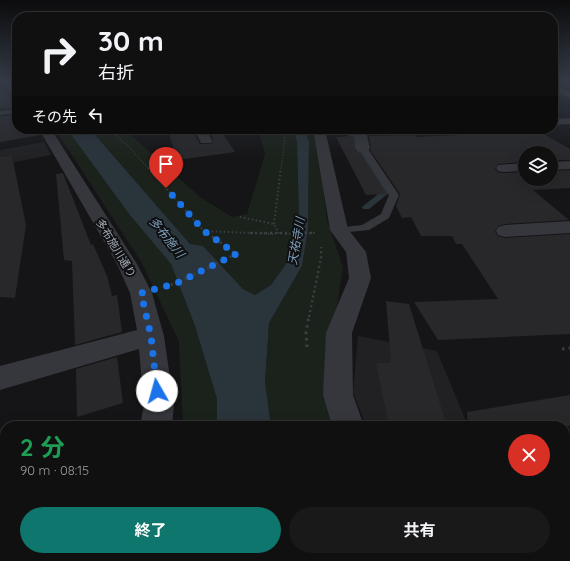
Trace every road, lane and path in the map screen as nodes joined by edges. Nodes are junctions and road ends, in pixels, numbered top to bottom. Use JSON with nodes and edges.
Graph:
{"nodes":[{"id":1,"x":12,"y":112,"type":"edge"},
{"id":2,"x":0,"y":113,"type":"edge"},
{"id":3,"x":570,"y":121,"type":"edge"},
{"id":4,"x":558,"y":122,"type":"edge"},
{"id":5,"x":48,"y":134,"type":"edge"},
{"id":6,"x":115,"y":134,"type":"edge"},
{"id":7,"x":283,"y":134,"type":"edge"},
{"id":8,"x":320,"y":134,"type":"edge"},
{"id":9,"x":360,"y":134,"type":"edge"},
{"id":10,"x":363,"y":148,"type":"joint"},
{"id":11,"x":570,"y":165,"type":"edge"},
{"id":12,"x":558,"y":166,"type":"edge"},
{"id":13,"x":518,"y":167,"type":"edge"},
{"id":14,"x":503,"y":168,"type":"dead end"},
{"id":15,"x":240,"y":217,"type":"dead end"},
{"id":16,"x":274,"y":224,"type":"junction"},
{"id":17,"x":570,"y":227,"type":"edge"},
{"id":18,"x":204,"y":231,"type":"junction"},
{"id":19,"x":505,"y":231,"type":"dead end"},
{"id":20,"x":329,"y":232,"type":"junction"},
{"id":21,"x":279,"y":234,"type":"junction"},
{"id":22,"x":141,"y":293,"type":"junction"},
{"id":23,"x":151,"y":336,"type":"junction"},
{"id":24,"x":570,"y":348,"type":"edge"},
{"id":25,"x":562,"y":349,"type":"dead end"},
{"id":26,"x":0,"y":378,"type":"edge"},
{"id":27,"x":157,"y":421,"type":"edge"},
{"id":28,"x":346,"y":421,"type":"edge"}],
"edges":[{"from":1,"to":2,"type":"lane"},
{"from":3,"to":4,"type":"street"},
{"from":5,"to":22,"type":"street","name":"多布施川通り"},
{"from":6,"to":18,"type":"path"},
{"from":7,"to":16,"type":"path"},
{"from":8,"to":20,"type":"street"},
{"from":9,"to":10,"type":"street"},
{"from":10,"to":20,"type":"lane"},
{"from":11,"to":12,"type":"street"},
{"from":13,"to":14,"type":"street"},
{"from":15,"to":16,"type":"path"},
{"from":16,"to":21,"type":"path"},
{"from":17,"to":19,"type":"street"},
{"from":18,"to":21,"type":"path"},
{"from":18,"to":22,"type":"path"},
{"from":20,"to":21,"type":"path"},
{"from":20,"to":28,"type":"street"},
{"from":22,"to":23,"type":"street","name":"多布施川通り"},
{"from":23,"to":26,"type":"street"},
{"from":23,"to":27,"type":"street","name":"多布施川通り"},
{"from":24,"to":25,"type":"path"}]}
